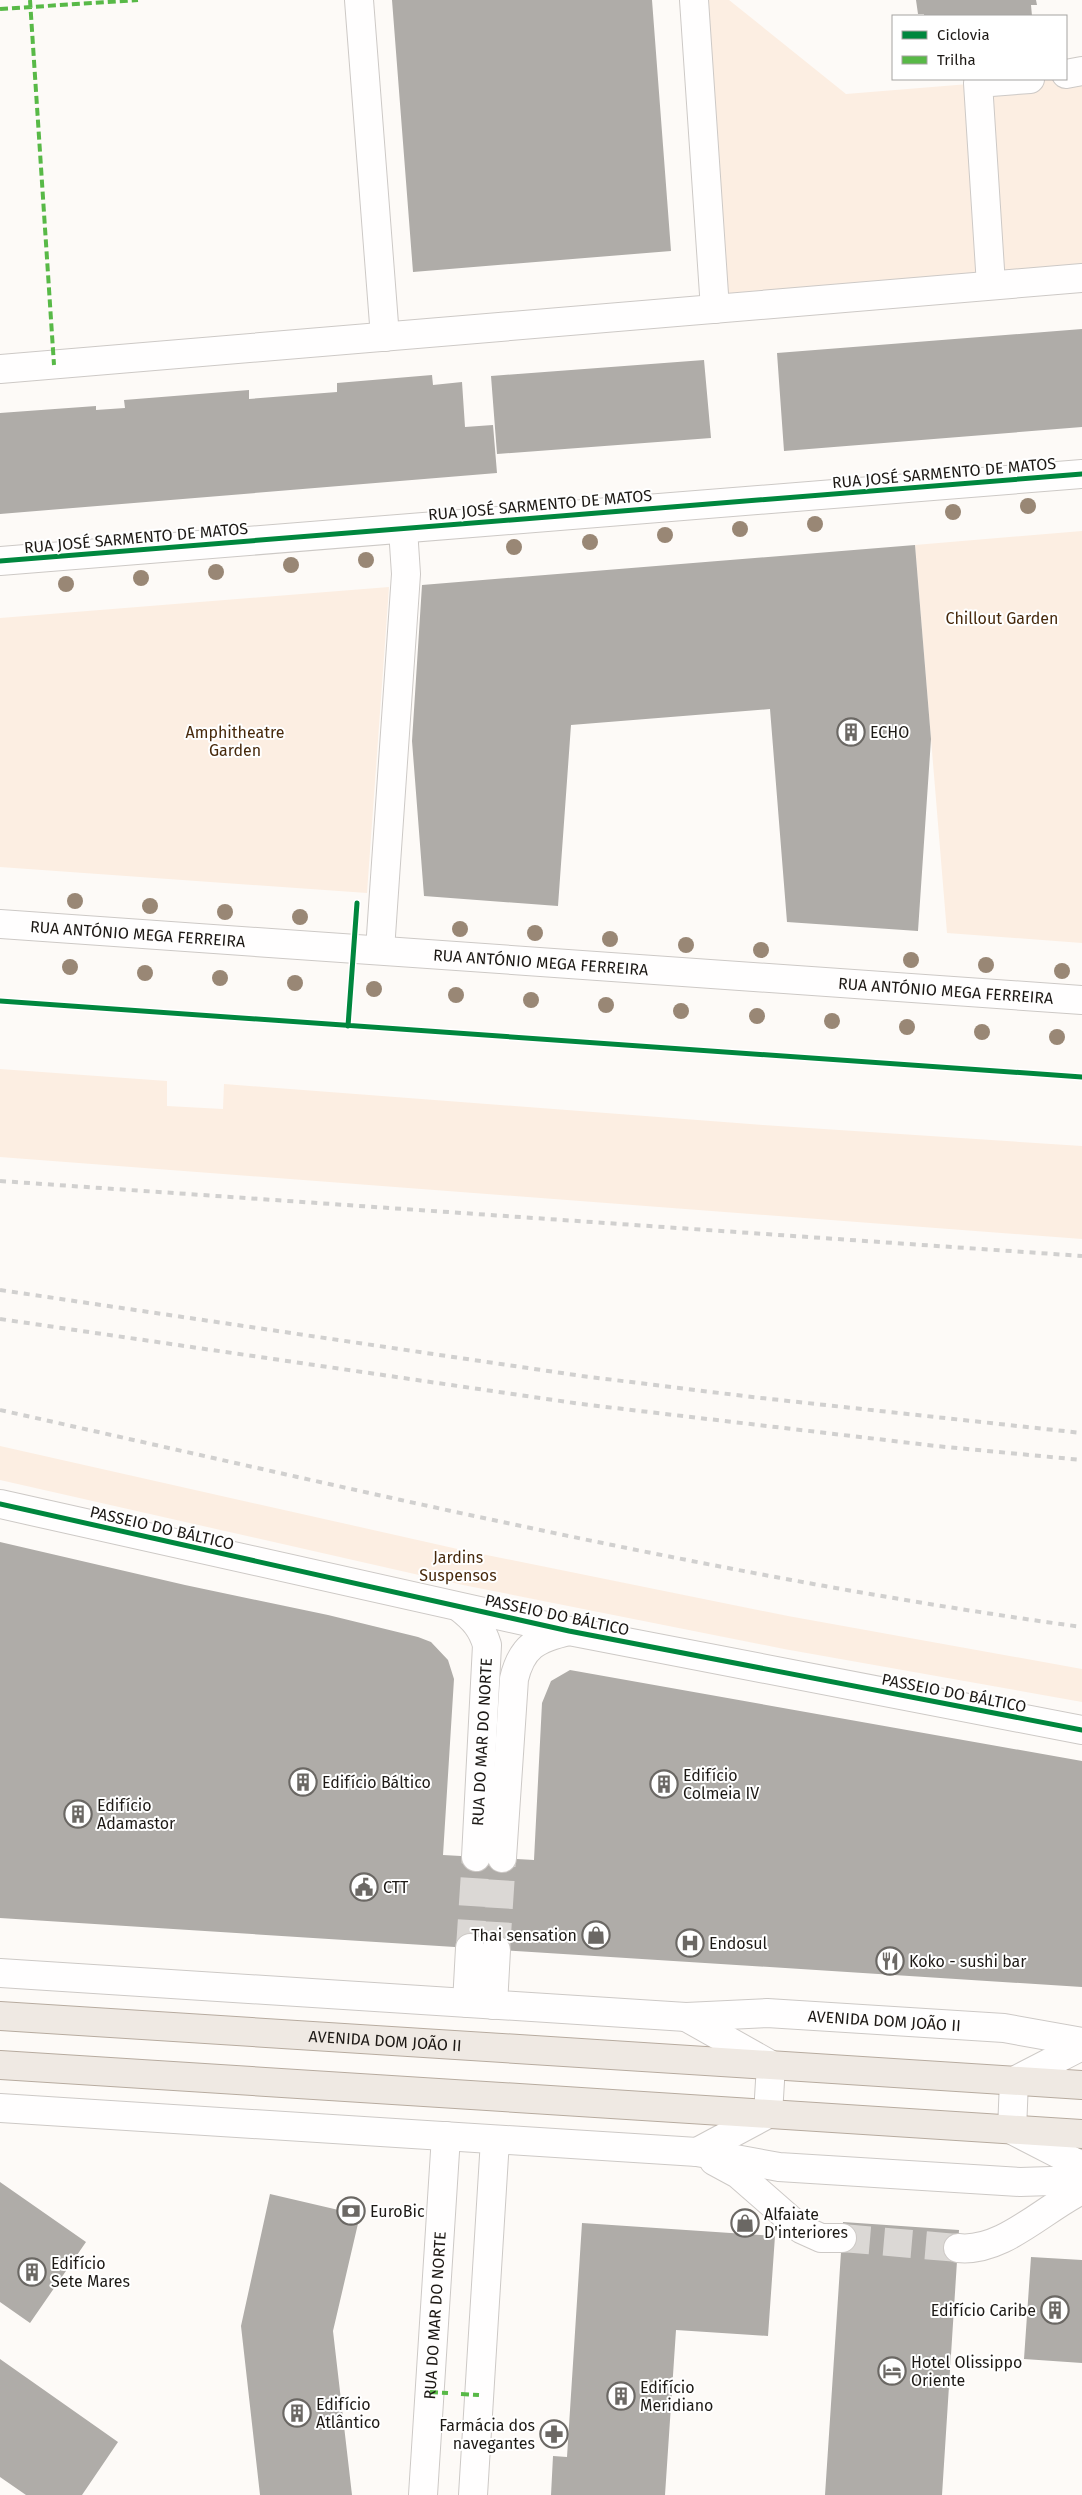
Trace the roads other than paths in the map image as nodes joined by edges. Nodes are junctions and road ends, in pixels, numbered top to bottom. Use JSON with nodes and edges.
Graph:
{"nodes":[{"id":1,"x":359,"y":0,"type":"edge"},
{"id":2,"x":694,"y":0,"type":"edge"},
{"id":3,"x":1082,"y":71,"type":"edge"},
{"id":4,"x":1067,"y":74,"type":"edge"},
{"id":5,"x":1017,"y":80,"type":"edge"},
{"id":6,"x":1082,"y":278,"type":"edge"},
{"id":7,"x":991,"y":285,"type":"junction"},
{"id":8,"x":715,"y":309,"type":"junction"},
{"id":9,"x":385,"y":337,"type":"junction"},
{"id":10,"x":0,"y":369,"type":"edge"},
{"id":11,"x":1082,"y":474,"type":"edge"},
{"id":12,"x":403,"y":529,"type":"junction"},
{"id":13,"x":0,"y":561,"type":"edge"},
{"id":14,"x":0,"y":924,"type":"edge"},
{"id":15,"x":380,"y":950,"type":"junction"},
{"id":16,"x":1082,"y":1000,"type":"edge"},
{"id":17,"x":0,"y":1504,"type":"edge"},
{"id":18,"x":460,"y":1608,"type":"junction"},
{"id":19,"x":568,"y":1631,"type":"junction"},
{"id":20,"x":1082,"y":1730,"type":"edge"},
{"id":21,"x":483,"y":1949,"type":"tunnel mouth"},
{"id":22,"x":0,"y":1973,"type":"edge"},
{"id":23,"x":480,"y":2004,"type":"junction"},
{"id":24,"x":0,"y":2016,"type":"edge"},
{"id":25,"x":686,"y":2017,"type":"junction"},
{"id":26,"x":1082,"y":2042,"type":"edge"},
{"id":27,"x":1082,"y":2046,"type":"edge"},
{"id":28,"x":0,"y":2065,"type":"edge"},
{"id":29,"x":771,"y":2066,"type":"junction"},
{"id":30,"x":1014,"y":2081,"type":"junction"},
{"id":31,"x":1082,"y":2085,"type":"edge"},
{"id":32,"x":0,"y":2108,"type":"edge"},
{"id":33,"x":768,"y":2114,"type":"junction"},
{"id":34,"x":1012,"y":2130,"type":"junction"},
{"id":35,"x":1082,"y":2134,"type":"edge"},
{"id":36,"x":446,"y":2136,"type":"junction"},
{"id":37,"x":496,"y":2140,"type":"junction"},
{"id":38,"x":697,"y":2152,"type":"junction"},
{"id":39,"x":1082,"y":2166,"type":"edge"},
{"id":40,"x":1082,"y":2180,"type":"edge"},
{"id":41,"x":1082,"y":2190,"type":"edge"},
{"id":42,"x":842,"y":2238,"type":"tunnel mouth"},
{"id":43,"x":958,"y":2248,"type":"tunnel mouth"},
{"id":44,"x":423,"y":2495,"type":"edge"},
{"id":45,"x":473,"y":2495,"type":"edge"}],
"edges":[{"from":1,"to":9,"type":"street"},
{"from":2,"to":8,"type":"street"},
{"from":3,"to":4,"type":"street"},
{"from":5,"to":7,"type":"street"},
{"from":6,"to":7,"type":"street"},
{"from":7,"to":8,"type":"street"},
{"from":8,"to":9,"type":"street"},
{"from":9,"to":10,"type":"street"},
{"from":11,"to":12,"type":"street","name":"RUA JOSÉ SARMENTO DE MATOS"},
{"from":12,"to":13,"type":"street","name":"RUA JOSÉ SARMENTO DE MATOS"},
{"from":12,"to":15,"type":"street"},
{"from":14,"to":15,"type":"street","name":"RUA ANTÓNIO MEGA FERREIRA"},
{"from":15,"to":16,"type":"street","name":"RUA ANTÓNIO MEGA FERREIRA"},
{"from":17,"to":18,"type":"street","name":"PASSEIO DO BÁLTICO"},
{"from":18,"to":19,"type":"street","name":"PASSEIO DO BÁLTICO"},
{"from":18,"to":19,"type":"street","name":"RUA DO MAR DO NORTE"},
{"from":19,"to":20,"type":"street","name":"PASSEIO DO BÁLTICO"},
{"from":21,"to":23,"type":"street"},
{"from":22,"to":23,"type":"street","name":"AVENIDA DOM JOÃO II"},
{"from":23,"to":25,"type":"street","name":"AVENIDA DOM JOÃO II"},
{"from":24,"to":29,"type":"main road","name":"AVENIDA DOM JOÃO II"},
{"from":25,"to":26,"type":"street","name":"AVENIDA DOM JOÃO II"},
{"from":25,"to":29,"type":"street","name":"AVENIDA DOM JOÃO II"},
{"from":27,"to":30,"type":"street"},
{"from":28,"to":33,"type":"main road"},
{"from":29,"to":30,"type":"main road","name":"AVENIDA DOM JOÃO II"},
{"from":29,"to":33,"type":"street"},
{"from":30,"to":31,"type":"main road","name":"AVENIDA DOM JOÃO II"},
{"from":30,"to":34,"type":"street"},
{"from":32,"to":36,"type":"street"},
{"from":33,"to":34,"type":"main road"},
{"from":33,"to":38,"type":"street"},
{"from":34,"to":35,"type":"main road"},
{"from":34,"to":39,"type":"street"},
{"from":36,"to":37,"type":"street"},
{"from":36,"to":44,"type":"street","name":"RUA DO MAR DO NORTE"},
{"from":37,"to":38,"type":"street"},
{"from":37,"to":45,"type":"street"},
{"from":38,"to":40,"type":"street"},
{"from":38,"to":42,"type":"street"},
{"from":41,"to":43,"type":"street"}]}
